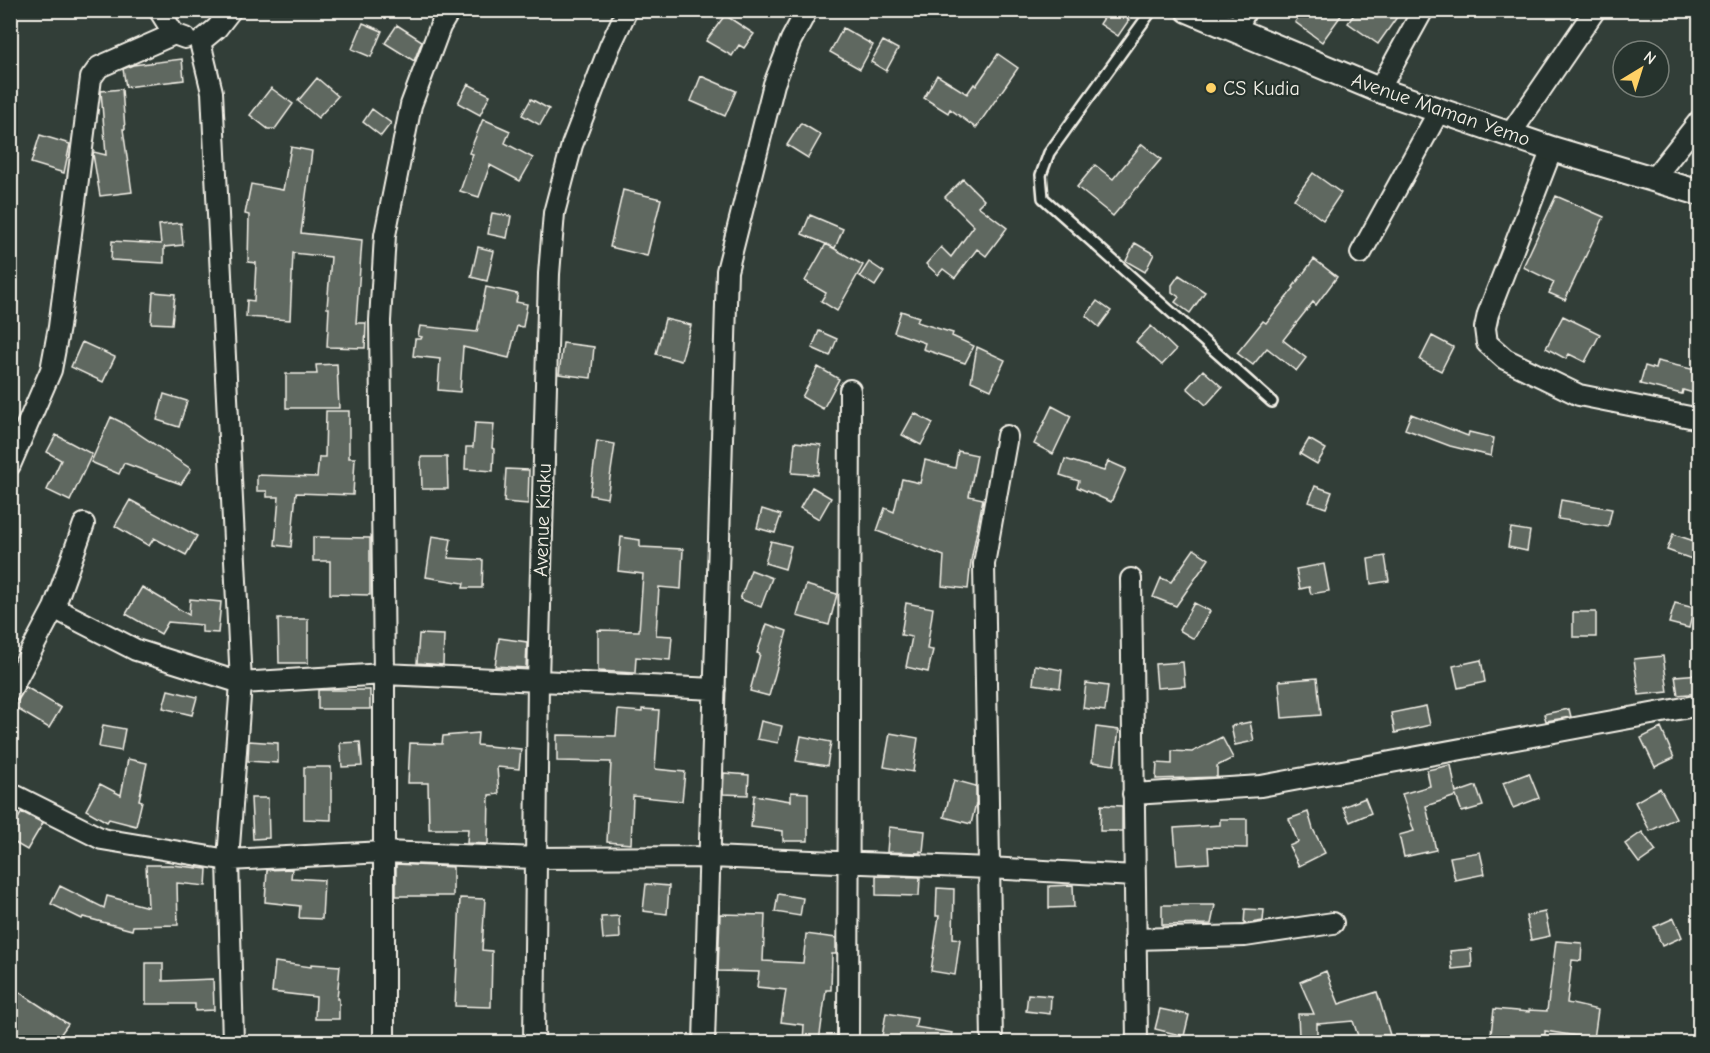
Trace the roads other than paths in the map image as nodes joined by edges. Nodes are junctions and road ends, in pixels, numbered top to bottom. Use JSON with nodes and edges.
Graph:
{"nodes":[{"id":1,"x":159,"y":10,"type":"edge"},
{"id":2,"x":231,"y":10,"type":"edge"},
{"id":3,"x":450,"y":10,"type":"edge"},
{"id":4,"x":627,"y":10,"type":"edge"},
{"id":5,"x":807,"y":10,"type":"edge"},
{"id":6,"x":1152,"y":10,"type":"edge"},
{"id":7,"x":1188,"y":10,"type":"edge"},
{"id":8,"x":1423,"y":10,"type":"edge"},
{"id":9,"x":1595,"y":10,"type":"edge"},
{"id":10,"x":1241,"y":21,"type":"edge"},
{"id":11,"x":174,"y":34,"type":"junction"},
{"id":12,"x":200,"y":42,"type":"junction"},
{"id":13,"x":1379,"y":90,"type":"junction"},
{"id":14,"x":1439,"y":111,"type":"junction"},
{"id":15,"x":1700,"y":120,"type":"edge"},
{"id":16,"x":1511,"y":133,"type":"junction"},
{"id":17,"x":1552,"y":148,"type":"junction"},
{"id":18,"x":1653,"y":179,"type":"junction"},
{"id":19,"x":1700,"y":194,"type":"edge"},
{"id":20,"x":1361,"y":253,"type":"dead end"},
{"id":21,"x":850,"y":390,"type":"dead end"},
{"id":22,"x":1272,"y":402,"type":"dead end"},
{"id":23,"x":1700,"y":419,"type":"edge"},
{"id":24,"x":1006,"y":436,"type":"dead end"},
{"id":25,"x":10,"y":465,"type":"edge"},
{"id":26,"x":84,"y":524,"type":"dead end"},
{"id":27,"x":1131,"y":579,"type":"dead end"},
{"id":28,"x":54,"y":608,"type":"junction"},
{"id":29,"x":384,"y":674,"type":"junction"},
{"id":30,"x":538,"y":680,"type":"junction"},
{"id":31,"x":241,"y":683,"type":"junction"},
{"id":32,"x":715,"y":689,"type":"junction"},
{"id":33,"x":11,"y":690,"type":"edge"},
{"id":34,"x":1700,"y":705,"type":"edge"},
{"id":35,"x":10,"y":793,"type":"edge"},
{"id":36,"x":1133,"y":794,"type":"junction"},
{"id":37,"x":384,"y":852,"type":"junction"},
{"id":38,"x":710,"y":857,"type":"junction"},
{"id":39,"x":536,"y":858,"type":"junction"},
{"id":40,"x":228,"y":860,"type":"junction"},
{"id":41,"x":849,"y":864,"type":"junction"},
{"id":42,"x":989,"y":868,"type":"junction"},
{"id":43,"x":1134,"y":876,"type":"junction"},
{"id":44,"x":1333,"y":923,"type":"dead end"},
{"id":45,"x":1135,"y":939,"type":"junction"},
{"id":46,"x":233,"y":1042,"type":"edge"},
{"id":47,"x":384,"y":1042,"type":"edge"},
{"id":48,"x":534,"y":1042,"type":"edge"},
{"id":49,"x":704,"y":1042,"type":"edge"},
{"id":50,"x":848,"y":1042,"type":"edge"},
{"id":51,"x":992,"y":1042,"type":"edge"},
{"id":52,"x":1137,"y":1042,"type":"edge"}],
"edges":[{"from":1,"to":11,"type":"street"},
{"from":2,"to":12,"type":"street"},
{"from":3,"to":29,"type":"street"},
{"from":4,"to":30,"type":"street","name":"Avenue Kiaku"},
{"from":5,"to":32,"type":"street"},
{"from":6,"to":22,"type":"lane"},
{"from":7,"to":10,"type":"street","name":"Avenue Maman Yemo"},
{"from":8,"to":13,"type":"street"},
{"from":9,"to":16,"type":"street"},
{"from":10,"to":13,"type":"street","name":"Avenue Maman Yemo"},
{"from":11,"to":12,"type":"street"},
{"from":11,"to":25,"type":"street"},
{"from":12,"to":31,"type":"street"},
{"from":13,"to":14,"type":"street","name":"Avenue Maman Yemo"},
{"from":14,"to":16,"type":"street","name":"Avenue Maman Yemo"},
{"from":14,"to":20,"type":"street"},
{"from":15,"to":18,"type":"street"},
{"from":16,"to":17,"type":"street","name":"Avenue Maman Yemo"},
{"from":17,"to":18,"type":"street","name":"Avenue Maman Yemo"},
{"from":17,"to":23,"type":"street"},
{"from":18,"to":19,"type":"street","name":"Avenue Maman Yemo"},
{"from":21,"to":41,"type":"street"},
{"from":24,"to":42,"type":"street"},
{"from":26,"to":28,"type":"street"},
{"from":27,"to":36,"type":"street"},
{"from":28,"to":31,"type":"street"},
{"from":28,"to":33,"type":"street"},
{"from":29,"to":30,"type":"street"},
{"from":29,"to":31,"type":"street"},
{"from":29,"to":37,"type":"street"},
{"from":30,"to":32,"type":"street"},
{"from":30,"to":39,"type":"street","name":"Avenue Kiaku"},
{"from":31,"to":40,"type":"street"},
{"from":32,"to":38,"type":"street"},
{"from":34,"to":36,"type":"street"},
{"from":35,"to":40,"type":"street"},
{"from":36,"to":43,"type":"street"},
{"from":37,"to":39,"type":"street"},
{"from":37,"to":40,"type":"street"},
{"from":37,"to":47,"type":"street"},
{"from":38,"to":39,"type":"street"},
{"from":38,"to":41,"type":"street"},
{"from":38,"to":49,"type":"street"},
{"from":39,"to":48,"type":"street","name":"Avenue Kiaku"},
{"from":40,"to":46,"type":"street"},
{"from":41,"to":42,"type":"street"},
{"from":41,"to":50,"type":"street"},
{"from":42,"to":43,"type":"street"},
{"from":42,"to":51,"type":"street"},
{"from":43,"to":45,"type":"street"},
{"from":44,"to":45,"type":"street"},
{"from":45,"to":52,"type":"street"}]}
